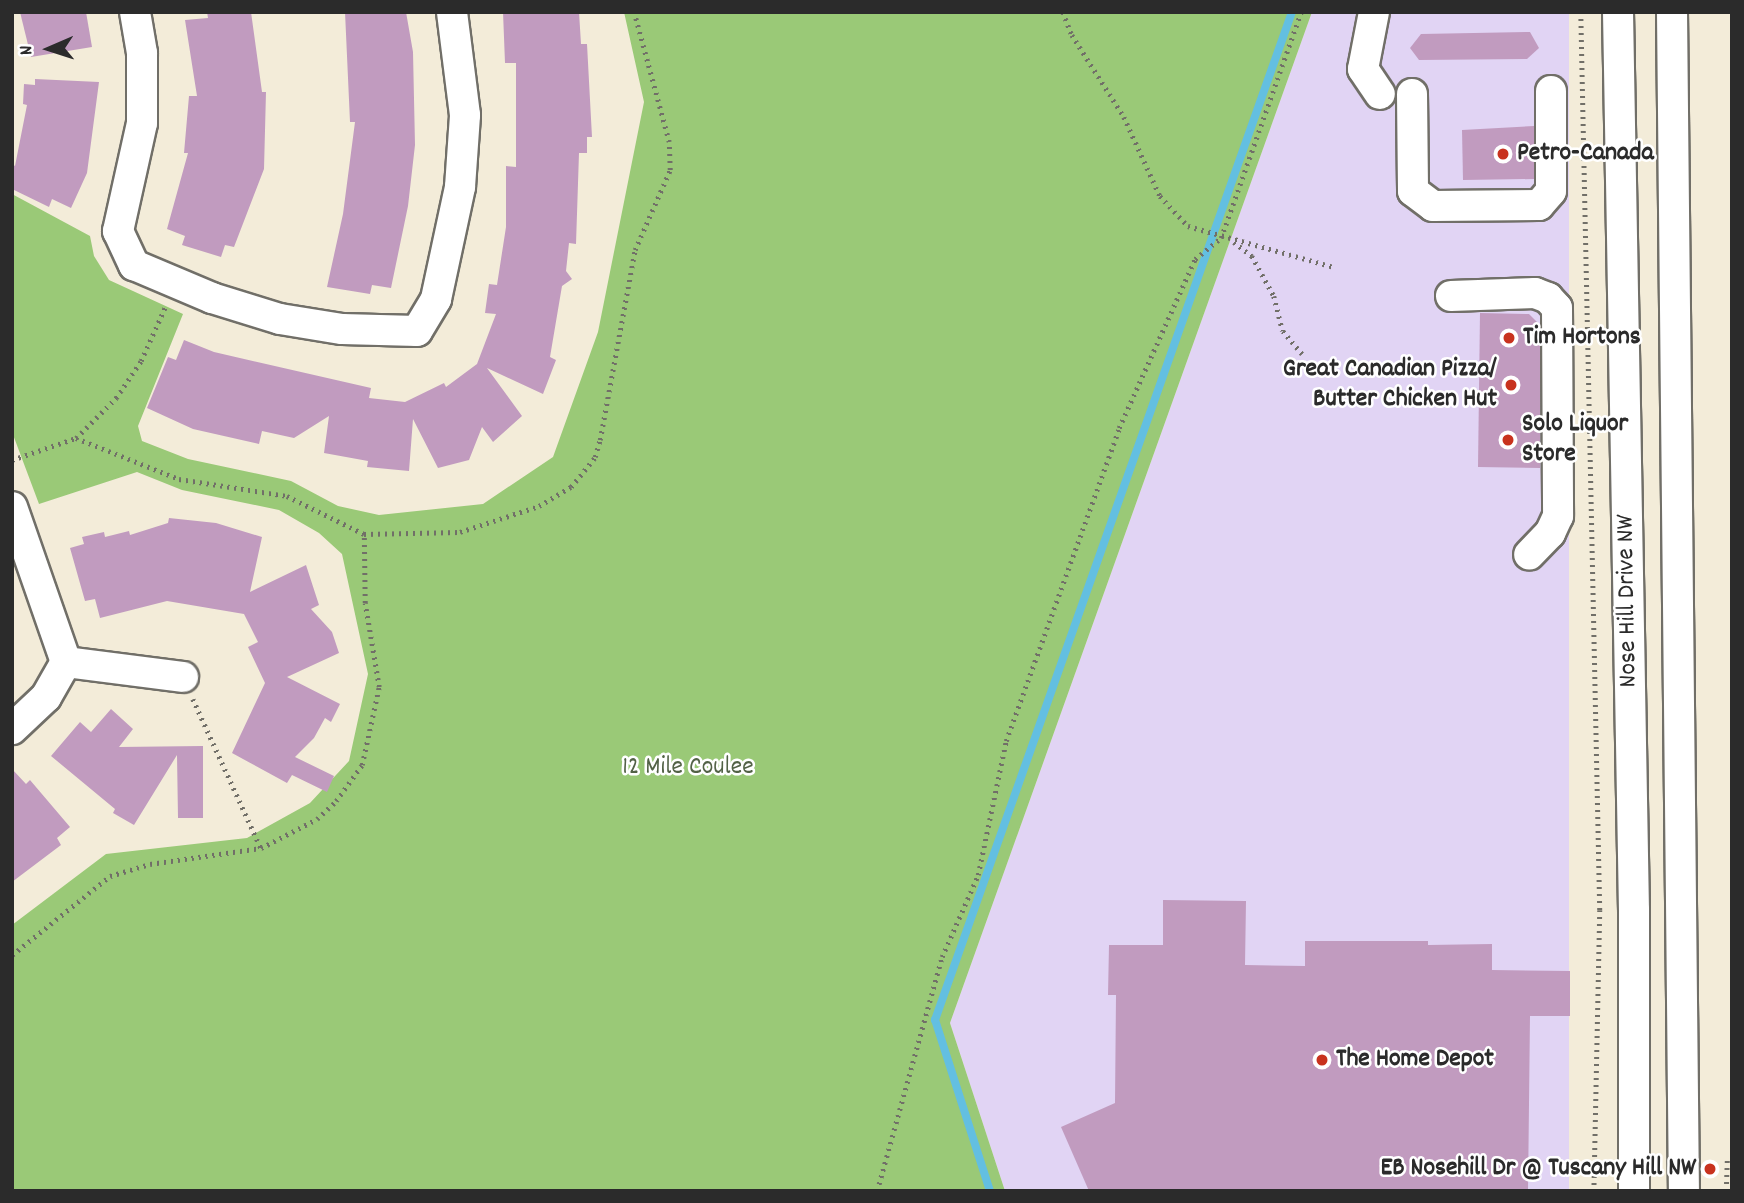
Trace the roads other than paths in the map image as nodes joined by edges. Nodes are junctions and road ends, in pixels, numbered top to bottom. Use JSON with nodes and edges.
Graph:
{"nodes":[{"id":1,"x":135,"y":12,"type":"edge"},
{"id":2,"x":452,"y":12,"type":"edge"},
{"id":3,"x":1374,"y":12,"type":"edge"},
{"id":4,"x":1618,"y":12,"type":"edge"},
{"id":5,"x":1672,"y":12,"type":"edge"},
{"id":6,"x":1551,"y":91,"type":"dead end"},
{"id":7,"x":1380,"y":94,"type":"dead end"},
{"id":8,"x":1412,"y":94,"type":"dead end"},
{"id":9,"x":1451,"y":296,"type":"dead end"},
{"id":10,"x":12,"y":507,"type":"edge"},
{"id":11,"x":1529,"y":555,"type":"dead end"},
{"id":12,"x":66,"y":662,"type":"junction"},
{"id":13,"x":183,"y":677,"type":"road end"},
{"id":14,"x":12,"y":729,"type":"edge"},
{"id":15,"x":1635,"y":1058,"type":"junction"},
{"id":16,"x":1621,"y":1191,"type":"edge"},
{"id":17,"x":1634,"y":1191,"type":"edge"},
{"id":18,"x":1684,"y":1191,"type":"edge"}],
"edges":[{"from":1,"to":2,"type":"street"},
{"from":3,"to":7,"type":"street"},
{"from":4,"to":15,"type":"street","name":"Nose Hill Drive NW"},
{"from":5,"to":18,"type":"street","name":"Nose Hill Drive NW"},
{"from":6,"to":8,"type":"street"},
{"from":9,"to":11,"type":"street"},
{"from":10,"to":12,"type":"street"},
{"from":12,"to":13,"type":"street"},
{"from":12,"to":14,"type":"street"},
{"from":15,"to":16,"type":"street"},
{"from":15,"to":17,"type":"street","name":"Nose Hill Drive NW"}]}
